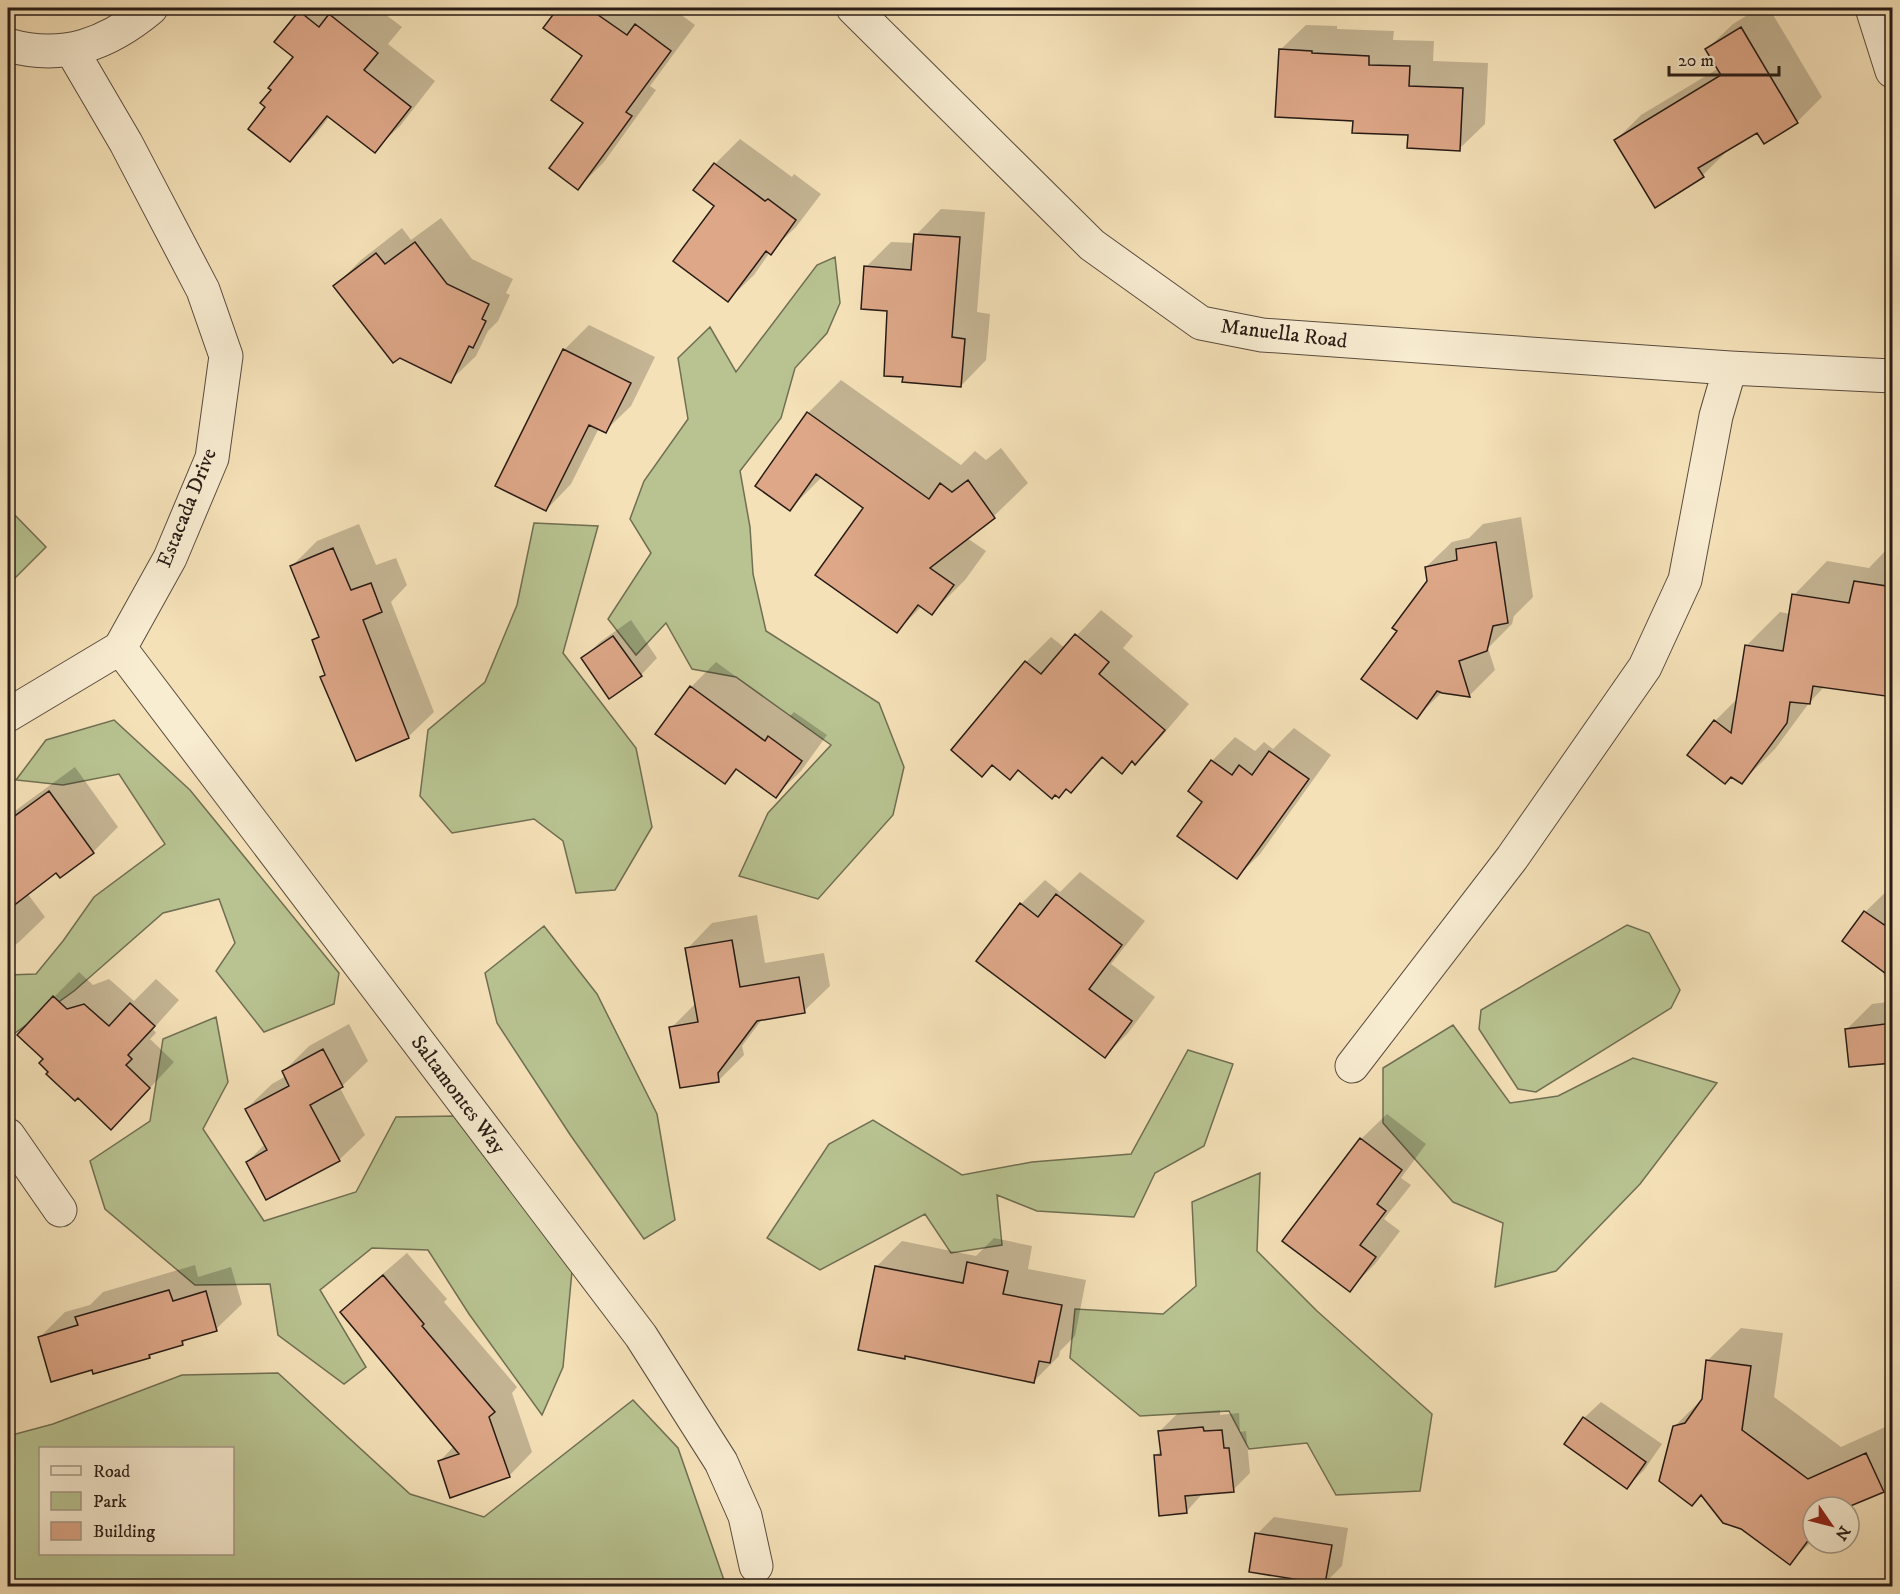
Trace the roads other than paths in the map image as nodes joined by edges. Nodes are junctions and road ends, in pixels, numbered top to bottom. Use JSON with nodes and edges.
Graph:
{"nodes":[{"id":1,"x":151,"y":8,"type":"edge"},
{"id":2,"x":854,"y":8,"type":"edge"},
{"id":3,"x":1872,"y":8,"type":"edge"},
{"id":4,"x":8,"y":45,"type":"edge"},
{"id":5,"x":71,"y":49,"type":"junction"},
{"id":6,"x":1893,"y":71,"type":"edge"},
{"id":7,"x":1730,"y":368,"type":"junction"},
{"id":8,"x":1893,"y":376,"type":"edge"},
{"id":9,"x":120,"y":648,"type":"junction"},
{"id":10,"x":8,"y":715,"type":"edge"},
{"id":11,"x":1352,"y":1066,"type":"dead end"},
{"id":12,"x":8,"y":1135,"type":"edge"},
{"id":13,"x":60,"y":1210,"type":"dead end"},
{"id":14,"x":756,"y":1566,"type":"dead end"}],
"edges":[{"from":1,"to":5,"type":"street"},
{"from":2,"to":7,"type":"street","name":"Manuella Road"},
{"from":3,"to":6,"type":"street"},
{"from":4,"to":5,"type":"street"},
{"from":5,"to":9,"type":"street","name":"Estacada Drive"},
{"from":7,"to":8,"type":"street","name":"Manuella Road"},
{"from":7,"to":11,"type":"street"},
{"from":9,"to":10,"type":"street"},
{"from":9,"to":14,"type":"street","name":"Saltamontes Way"},
{"from":12,"to":13,"type":"street"}]}
